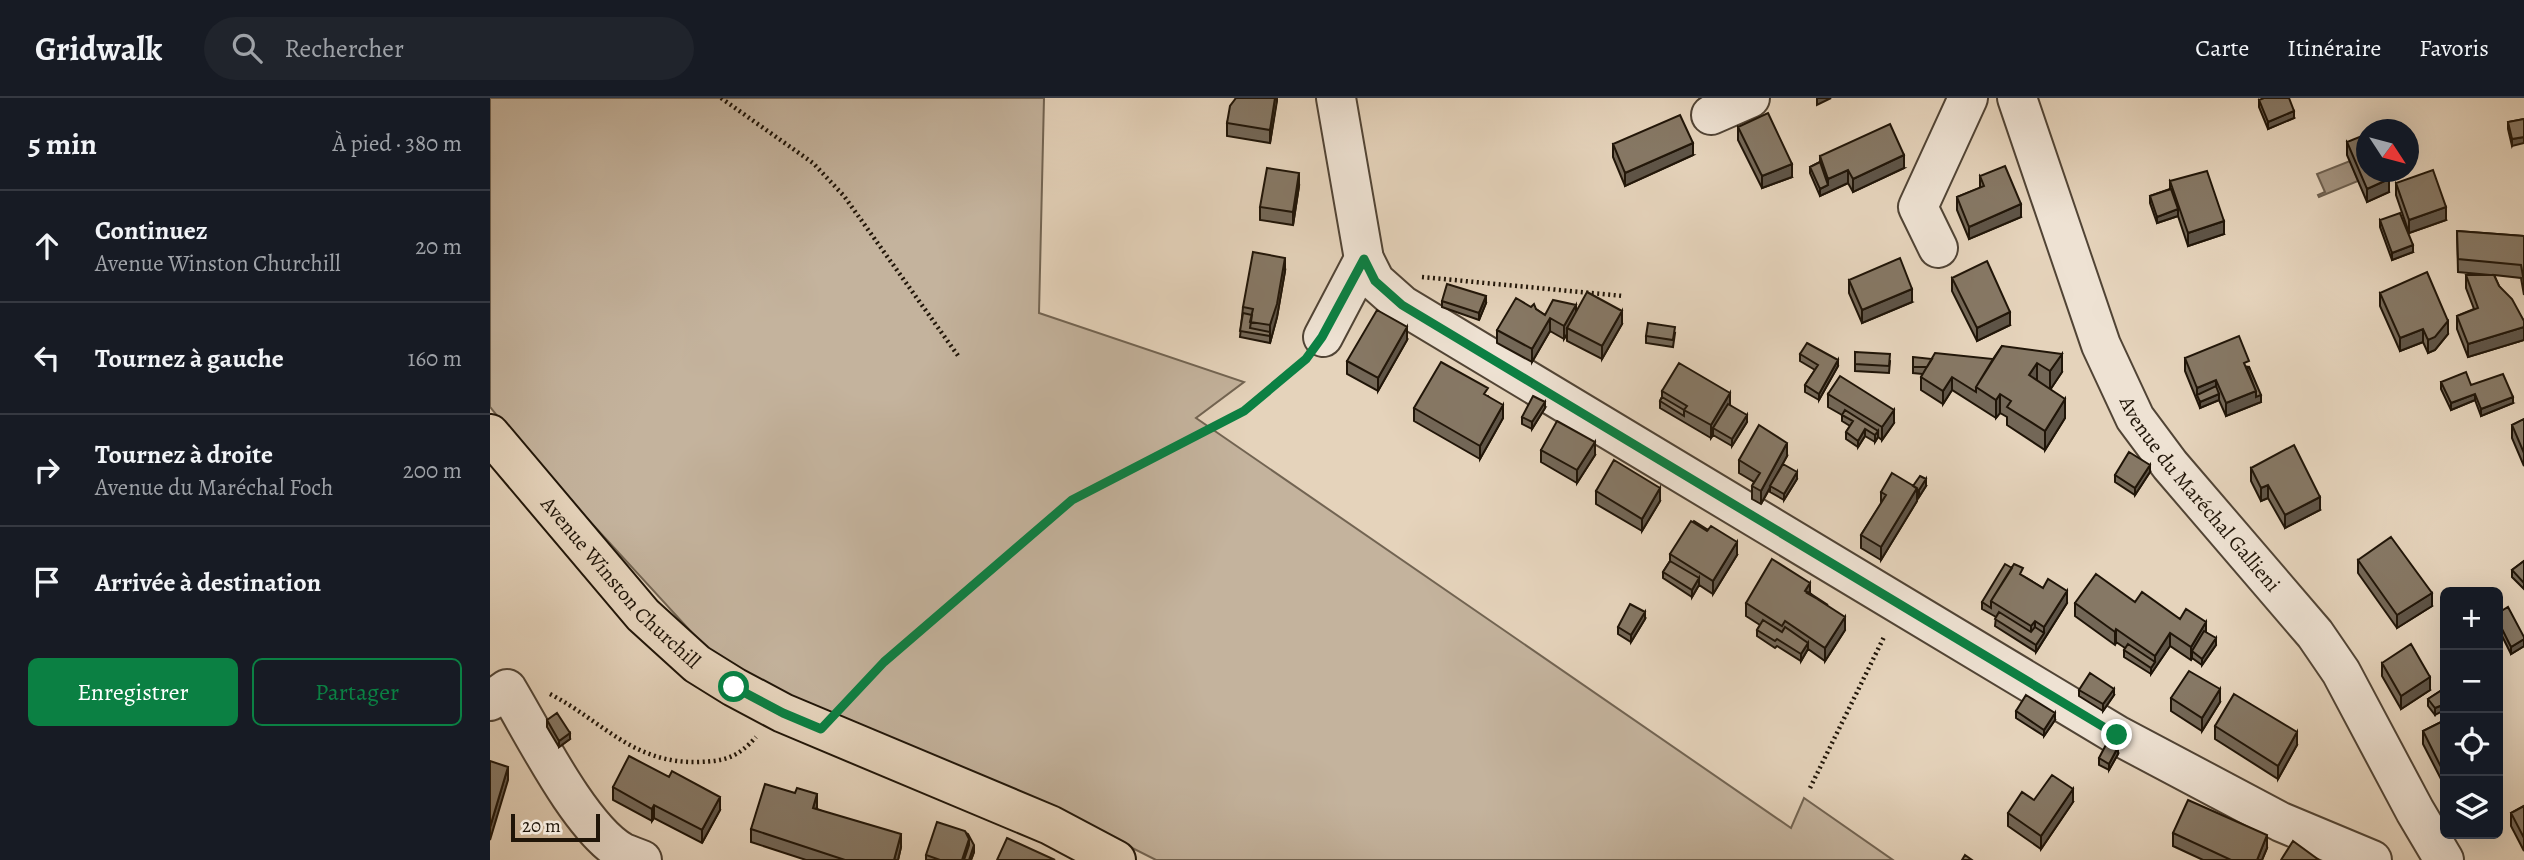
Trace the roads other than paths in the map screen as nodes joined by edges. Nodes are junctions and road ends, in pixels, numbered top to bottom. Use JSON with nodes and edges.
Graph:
{"nodes":[{"id":1,"x":1336,"y":98,"type":"edge"},
{"id":2,"x":1751,"y":98,"type":"edge"},
{"id":3,"x":1968,"y":98,"type":"edge"},
{"id":4,"x":2017,"y":98,"type":"edge"},
{"id":5,"x":1711,"y":115,"type":"dead end"},
{"id":6,"x":1938,"y":248,"type":"dead end"},
{"id":7,"x":1368,"y":268,"type":"junction"},
{"id":8,"x":1322,"y":337,"type":"road end"},
{"id":9,"x":490,"y":434,"type":"edge"},
{"id":10,"x":498,"y":695,"type":"edge"},
{"id":11,"x":642,"y":860,"type":"edge"},
{"id":12,"x":1116,"y":860,"type":"edge"},
{"id":13,"x":2372,"y":860,"type":"edge"},
{"id":14,"x":2444,"y":860,"type":"edge"}],
"edges":[{"from":1,"to":7,"type":"street"},
{"from":2,"to":5,"type":"street"},
{"from":3,"to":6,"type":"street"},
{"from":4,"to":14,"type":"street","name":"Avenue du Maréchal Gallieni"},
{"from":7,"to":8,"type":"street"},
{"from":7,"to":13,"type":"street"},
{"from":9,"to":12,"type":"main road","name":"Avenue Winston Churchill"},
{"from":10,"to":11,"type":"street"}]}
